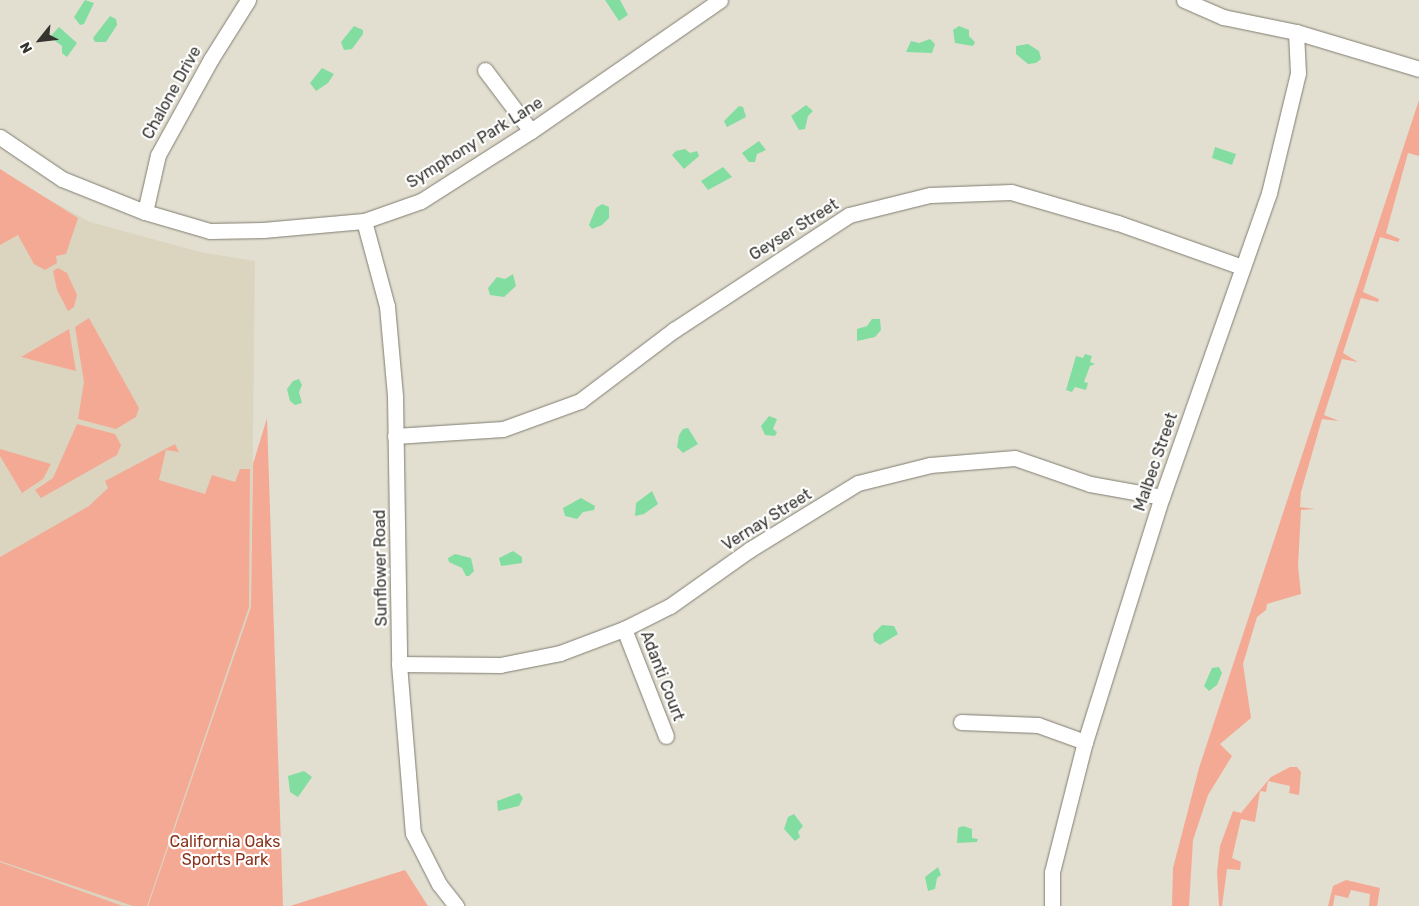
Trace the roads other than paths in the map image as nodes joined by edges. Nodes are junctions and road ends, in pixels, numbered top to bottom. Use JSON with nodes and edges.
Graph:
{"nodes":[{"id":1,"x":248,"y":0,"type":"edge"},
{"id":2,"x":720,"y":0,"type":"edge"},
{"id":3,"x":1184,"y":0,"type":"edge"},
{"id":4,"x":1296,"y":32,"type":"junction"},
{"id":5,"x":1419,"y":69,"type":"edge"},
{"id":6,"x":485,"y":70,"type":"dead end"},
{"id":7,"x":531,"y":131,"type":"junction"},
{"id":8,"x":0,"y":137,"type":"edge"},
{"id":9,"x":146,"y":212,"type":"junction"},
{"id":10,"x":364,"y":221,"type":"junction"},
{"id":11,"x":1242,"y":267,"type":"junction"},
{"id":12,"x":395,"y":436,"type":"junction"},
{"id":13,"x":1162,"y":497,"type":"junction"},
{"id":14,"x":624,"y":629,"type":"junction"},
{"id":15,"x":399,"y":664,"type":"junction"},
{"id":16,"x":961,"y":722,"type":"dead end"},
{"id":17,"x":666,"y":736,"type":"dead end"},
{"id":18,"x":1085,"y":742,"type":"junction"},
{"id":19,"x":456,"y":906,"type":"edge"},
{"id":20,"x":1052,"y":906,"type":"edge"}],
"edges":[{"from":1,"to":9,"type":"street","name":"Chalone Drive"},
{"from":2,"to":7,"type":"street","name":"Symphony Park Lane"},
{"from":3,"to":4,"type":"street"},
{"from":4,"to":5,"type":"street"},
{"from":4,"to":11,"type":"street","name":"Malbec Street"},
{"from":6,"to":7,"type":"street"},
{"from":7,"to":10,"type":"street","name":"Symphony Park Lane"},
{"from":8,"to":9,"type":"street","name":"Symphony Park Lane"},
{"from":9,"to":10,"type":"street","name":"Symphony Park Lane"},
{"from":10,"to":12,"type":"street","name":"Sunflower Road"},
{"from":11,"to":12,"type":"street","name":"Geyser Street"},
{"from":11,"to":13,"type":"street","name":"Malbec Street"},
{"from":12,"to":15,"type":"street","name":"Sunflower Road"},
{"from":13,"to":14,"type":"street","name":"Vernay Street"},
{"from":13,"to":18,"type":"street","name":"Malbec Street"},
{"from":14,"to":15,"type":"street","name":"Vernay Street"},
{"from":14,"to":17,"type":"street","name":"Adanti Court"},
{"from":15,"to":19,"type":"street","name":"Sunflower Road"},
{"from":16,"to":18,"type":"street"},
{"from":18,"to":20,"type":"street","name":"Malbec Street"}]}
